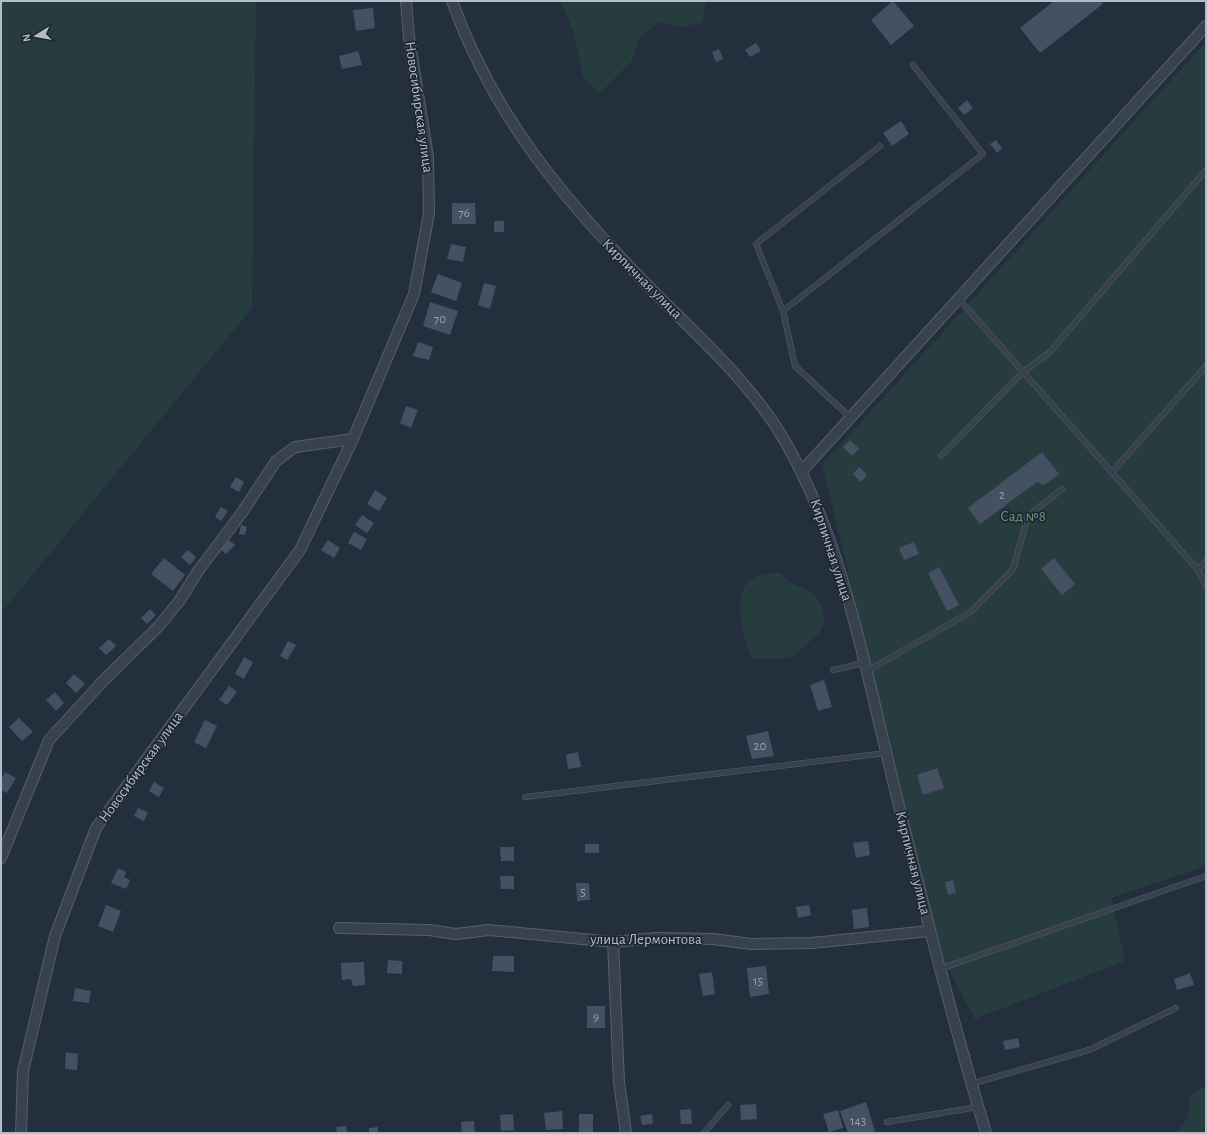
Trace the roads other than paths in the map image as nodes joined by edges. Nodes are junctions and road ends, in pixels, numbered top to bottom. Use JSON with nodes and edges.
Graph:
{"nodes":[{"id":1,"x":406,"y":1,"type":"edge"},
{"id":2,"x":452,"y":1,"type":"edge"},
{"id":3,"x":1206,"y":26,"type":"edge"},
{"id":4,"x":913,"y":65,"type":"dead end"},
{"id":5,"x":880,"y":146,"type":"dead end"},
{"id":6,"x":1206,"y":170,"type":"edge"},
{"id":7,"x":958,"y":298,"type":"junction"},
{"id":8,"x":783,"y":311,"type":"junction"},
{"id":9,"x":1206,"y":366,"type":"edge"},
{"id":10,"x":1024,"y":372,"type":"junction"},
{"id":11,"x":851,"y":418,"type":"junction"},
{"id":12,"x":354,"y":439,"type":"junction"},
{"id":13,"x":941,"y":456,"type":"dead end"},
{"id":14,"x":802,"y":471,"type":"junction"},
{"id":15,"x":1112,"y":472,"type":"junction"},
{"id":16,"x":1062,"y":489,"type":"dead end"},
{"id":17,"x":1206,"y":561,"type":"edge"},
{"id":18,"x":1198,"y":570,"type":"junction"},
{"id":19,"x":1206,"y":586,"type":"edge"},
{"id":20,"x":865,"y":667,"type":"junction"},
{"id":21,"x":833,"y":670,"type":"dead end"},
{"id":22,"x":886,"y":753,"type":"junction"},
{"id":23,"x":525,"y":797,"type":"dead end"},
{"id":24,"x":1,"y":858,"type":"edge"},
{"id":25,"x":1206,"y":876,"type":"edge"},
{"id":26,"x":339,"y":928,"type":"dead end"},
{"id":27,"x":929,"y":931,"type":"junction"},
{"id":28,"x":613,"y":942,"type":"junction"},
{"id":29,"x":939,"y":970,"type":"junction"},
{"id":30,"x":1176,"y":1008,"type":"dead end"},
{"id":31,"x":971,"y":1084,"type":"junction"},
{"id":32,"x":728,"y":1105,"type":"dead end"},
{"id":33,"x":978,"y":1107,"type":"junction"},
{"id":34,"x":887,"y":1122,"type":"dead end"},
{"id":35,"x":21,"y":1133,"type":"edge"},
{"id":36,"x":626,"y":1133,"type":"edge"},
{"id":37,"x":704,"y":1133,"type":"edge"},
{"id":38,"x":986,"y":1133,"type":"edge"}],
"edges":[{"from":1,"to":12,"type":"street","name":"Новосибирская улица"},
{"from":2,"to":14,"type":"street","name":"Кирпичная улица"},
{"from":3,"to":7,"type":"street"},
{"from":4,"to":8,"type":"lane"},
{"from":5,"to":8,"type":"lane"},
{"from":6,"to":10,"type":"lane"},
{"from":7,"to":10,"type":"lane"},
{"from":7,"to":11,"type":"street"},
{"from":8,"to":11,"type":"lane"},
{"from":9,"to":15,"type":"lane"},
{"from":10,"to":13,"type":"lane"},
{"from":10,"to":15,"type":"lane"},
{"from":11,"to":14,"type":"street"},
{"from":12,"to":24,"type":"street"},
{"from":12,"to":35,"type":"street","name":"Новосибирская улица"},
{"from":14,"to":20,"type":"street","name":"Кирпичная улица"},
{"from":15,"to":18,"type":"lane"},
{"from":16,"to":20,"type":"lane"},
{"from":17,"to":18,"type":"lane"},
{"from":18,"to":19,"type":"lane"},
{"from":20,"to":21,"type":"lane"},
{"from":20,"to":22,"type":"street","name":"Кирпичная улица"},
{"from":22,"to":23,"type":"lane"},
{"from":22,"to":27,"type":"street","name":"Кирпичная улица"},
{"from":25,"to":29,"type":"lane"},
{"from":26,"to":28,"type":"street","name":"улица Лермонтова"},
{"from":27,"to":28,"type":"street","name":"улица Лермонтова"},
{"from":27,"to":29,"type":"street","name":"Кирпичная улица"},
{"from":28,"to":36,"type":"street"},
{"from":29,"to":31,"type":"street","name":"Кирпичная улица"},
{"from":30,"to":31,"type":"lane"},
{"from":31,"to":33,"type":"street","name":"Кирпичная улица"},
{"from":32,"to":37,"type":"lane"},
{"from":33,"to":34,"type":"lane"},
{"from":33,"to":38,"type":"street","name":"Кирпичная улица"}]}
